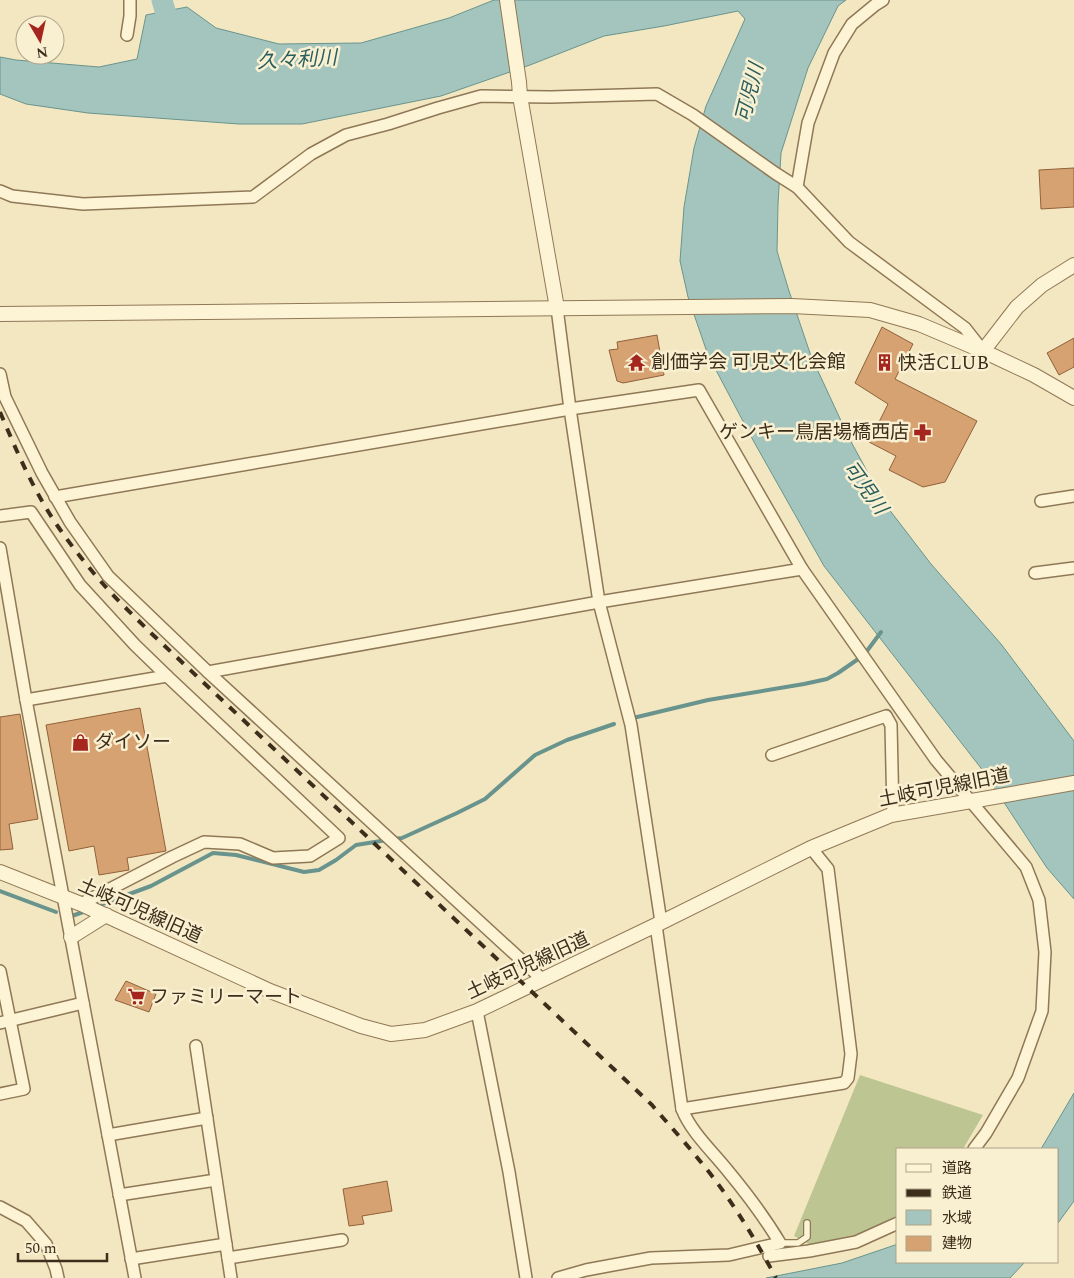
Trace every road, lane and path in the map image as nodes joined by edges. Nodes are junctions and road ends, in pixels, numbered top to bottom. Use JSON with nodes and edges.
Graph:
{"nodes":[{"id":1,"x":130,"y":0,"type":"edge"},
{"id":2,"x":507,"y":0,"type":"edge"},
{"id":3,"x":883,"y":0,"type":"edge"},
{"id":4,"x":127,"y":35,"type":"dead end"},
{"id":5,"x":520,"y":89,"type":"junction"},
{"id":6,"x":797,"y":187,"type":"junction"},
{"id":7,"x":0,"y":191,"type":"edge"},
{"id":8,"x":1074,"y":265,"type":"edge"},
{"id":9,"x":557,"y":308,"type":"junction"},
{"id":10,"x":0,"y":314,"type":"edge"},
{"id":11,"x":984,"y":351,"type":"junction"},
{"id":12,"x":0,"y":374,"type":"edge"},
{"id":13,"x":1074,"y":398,"type":"edge"},
{"id":14,"x":570,"y":409,"type":"junction"},
{"id":15,"x":1074,"y":496,"type":"edge"},
{"id":16,"x":55,"y":497,"type":"junction"},
{"id":17,"x":1041,"y":501,"type":"dead end"},
{"id":18,"x":0,"y":516,"type":"edge"},
{"id":19,"x":0,"y":548,"type":"edge"},
{"id":20,"x":802,"y":568,"type":"junction"},
{"id":21,"x":1074,"y":568,"type":"edge"},
{"id":22,"x":1035,"y":573,"type":"dead end"},
{"id":23,"x":599,"y":602,"type":"junction"},
{"id":24,"x":208,"y":672,"type":"junction"},
{"id":25,"x":167,"y":676,"type":"junction"},
{"id":26,"x":26,"y":700,"type":"junction"},
{"id":27,"x":772,"y":755,"type":"dead end"},
{"id":28,"x":1074,"y":783,"type":"edge"},
{"id":29,"x":969,"y":801,"type":"junction"},
{"id":30,"x":893,"y":814,"type":"junction"},
{"id":31,"x":811,"y":848,"type":"junction"},
{"id":32,"x":0,"y":872,"type":"edge"},
{"id":33,"x":64,"y":898,"type":"junction"},
{"id":34,"x":81,"y":904,"type":"junction"},
{"id":35,"x":103,"y":914,"type":"junction"},
{"id":36,"x":658,"y":924,"type":"junction"},
{"id":37,"x":71,"y":937,"type":"junction"},
{"id":38,"x":0,"y":971,"type":"edge"},
{"id":39,"x":543,"y":980,"type":"junction"},
{"id":40,"x":83,"y":1003,"type":"junction"},
{"id":41,"x":478,"y":1011,"type":"junction"},
{"id":42,"x":5,"y":1022,"type":"edge"},
{"id":43,"x":196,"y":1046,"type":"dead end"},
{"id":44,"x":0,"y":1094,"type":"edge"},
{"id":45,"x":682,"y":1109,"type":"junction"},
{"id":46,"x":207,"y":1118,"type":"junction"},
{"id":47,"x":108,"y":1135,"type":"junction"},
{"id":48,"x":975,"y":1148,"type":"edge"},
{"id":49,"x":216,"y":1180,"type":"junction"},
{"id":50,"x":119,"y":1195,"type":"junction"},
{"id":51,"x":0,"y":1207,"type":"edge"},
{"id":52,"x":807,"y":1222,"type":"dead end"},
{"id":53,"x":896,"y":1224,"type":"edge"},
{"id":54,"x":342,"y":1240,"type":"dead end"},
{"id":55,"x":780,"y":1243,"type":"junction"},
{"id":56,"x":226,"y":1244,"type":"junction"},
{"id":57,"x":769,"y":1256,"type":"dead end"},
{"id":58,"x":228,"y":1258,"type":"junction"},
{"id":59,"x":131,"y":1259,"type":"junction"},
{"id":60,"x":58,"y":1278,"type":"edge"},
{"id":61,"x":135,"y":1278,"type":"edge"},
{"id":62,"x":231,"y":1278,"type":"edge"},
{"id":63,"x":526,"y":1278,"type":"edge"},
{"id":64,"x":558,"y":1278,"type":"edge"}],
"edges":[{"from":1,"to":4,"type":"street"},
{"from":2,"to":5,"type":"street"},
{"from":3,"to":6,"type":"street"},
{"from":5,"to":6,"type":"street"},
{"from":5,"to":7,"type":"street"},
{"from":5,"to":9,"type":"street"},
{"from":6,"to":11,"type":"street"},
{"from":8,"to":11,"type":"street"},
{"from":9,"to":10,"type":"street"},
{"from":9,"to":11,"type":"street"},
{"from":9,"to":14,"type":"street"},
{"from":11,"to":13,"type":"street"},
{"from":12,"to":16,"type":"street"},
{"from":14,"to":16,"type":"street"},
{"from":14,"to":20,"type":"street"},
{"from":14,"to":23,"type":"street"},
{"from":15,"to":17,"type":"street"},
{"from":16,"to":24,"type":"street"},
{"from":18,"to":25,"type":"street"},
{"from":19,"to":26,"type":"street"},
{"from":20,"to":23,"type":"street"},
{"from":20,"to":29,"type":"street"},
{"from":21,"to":22,"type":"street"},
{"from":23,"to":24,"type":"street"},
{"from":23,"to":36,"type":"street"},
{"from":24,"to":39,"type":"street"},
{"from":25,"to":26,"type":"street"},
{"from":25,"to":34,"type":"street"},
{"from":26,"to":33,"type":"street"},
{"from":27,"to":30,"type":"street"},
{"from":28,"to":29,"type":"street","name":"土岐可児線旧道"},
{"from":29,"to":30,"type":"street","name":"土岐可児線旧道"},
{"from":29,"to":48,"type":"street"},
{"from":30,"to":31,"type":"street","name":"土岐可児線旧道"},
{"from":31,"to":36,"type":"street","name":"土岐可児線旧道"},
{"from":31,"to":45,"type":"street"},
{"from":32,"to":33,"type":"street","name":"土岐可児線旧道"},
{"from":33,"to":34,"type":"street","name":"土岐可児線旧道"},
{"from":33,"to":37,"type":"street"},
{"from":34,"to":35,"type":"street","name":"土岐可児線旧道"},
{"from":35,"to":37,"type":"street"},
{"from":35,"to":41,"type":"street","name":"土岐可児線旧道"},
{"from":36,"to":39,"type":"street","name":"土岐可児線旧道"},
{"from":36,"to":45,"type":"street"},
{"from":37,"to":40,"type":"street"},
{"from":38,"to":42,"type":"street"},
{"from":39,"to":41,"type":"street","name":"土岐可児線旧道"},
{"from":40,"to":42,"type":"street"},
{"from":40,"to":47,"type":"street"},
{"from":41,"to":63,"type":"street"},
{"from":42,"to":44,"type":"street"},
{"from":43,"to":46,"type":"street"},
{"from":45,"to":55,"type":"street"},
{"from":46,"to":47,"type":"street"},
{"from":46,"to":49,"type":"street"},
{"from":47,"to":50,"type":"street"},
{"from":49,"to":50,"type":"street"},
{"from":49,"to":56,"type":"street"},
{"from":50,"to":59,"type":"street"},
{"from":51,"to":60,"type":"street"},
{"from":52,"to":55,"type":"lane"},
{"from":53,"to":57,"type":"street"},
{"from":54,"to":58,"type":"street"},
{"from":55,"to":64,"type":"street"},
{"from":56,"to":58,"type":"street"},
{"from":56,"to":59,"type":"street"},
{"from":58,"to":62,"type":"street"},
{"from":59,"to":61,"type":"street"}]}
